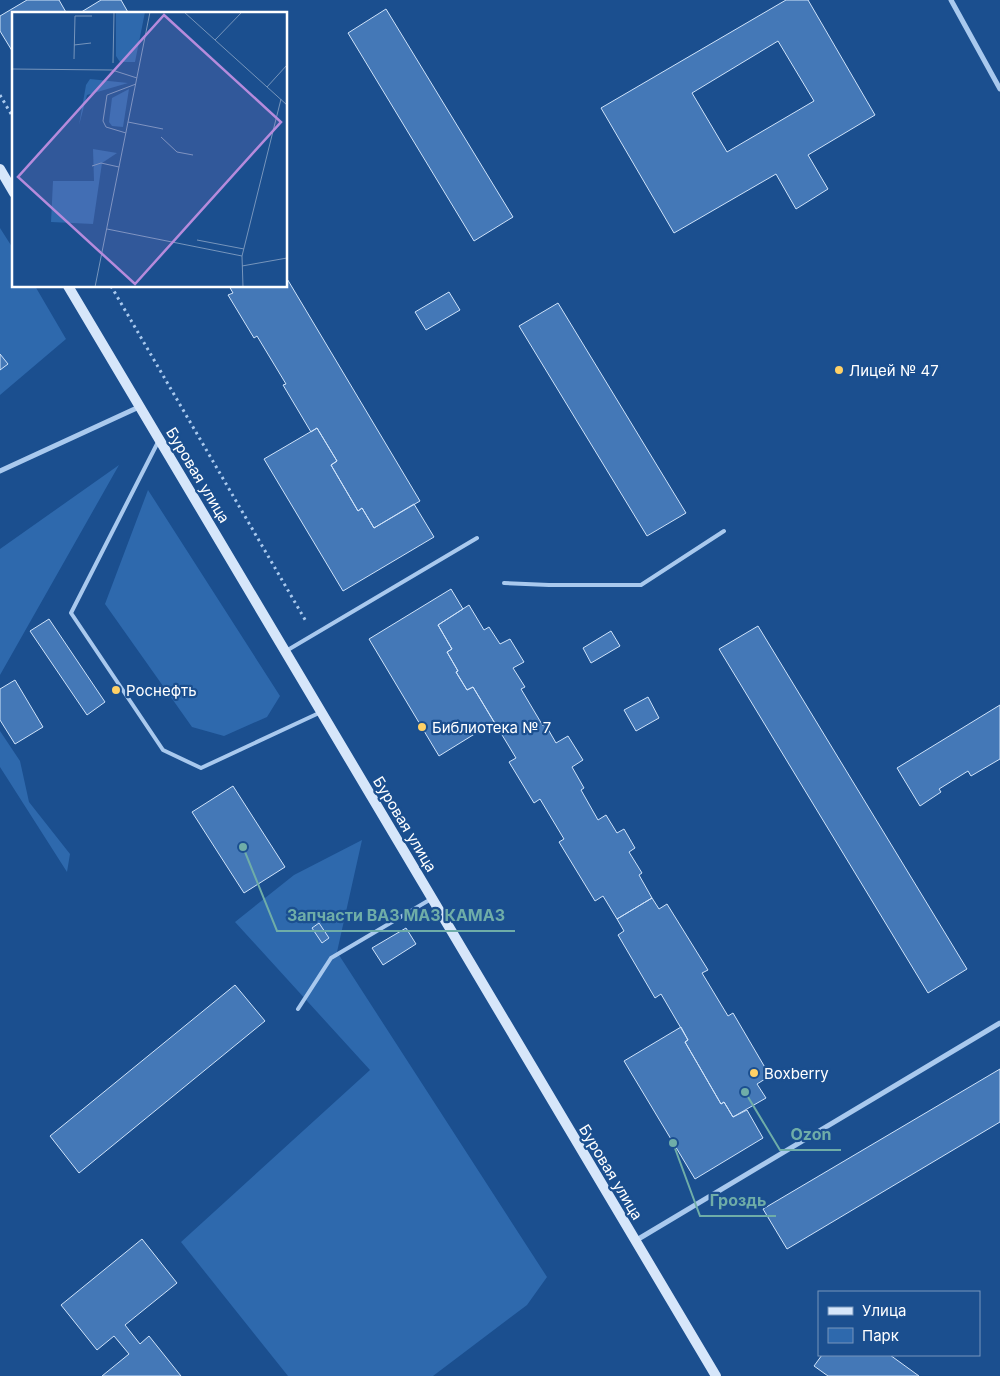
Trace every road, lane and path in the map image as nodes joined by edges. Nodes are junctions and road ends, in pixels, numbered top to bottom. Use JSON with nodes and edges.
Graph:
{"nodes":[{"id":1,"x":951,"y":0,"type":"edge"},
{"id":2,"x":1000,"y":89,"type":"edge"},
{"id":3,"x":0,"y":95,"type":"edge"},
{"id":4,"x":12,"y":116,"type":"edge"},
{"id":5,"x":0,"y":169,"type":"edge"},
{"id":6,"x":12,"y":190,"type":"edge"},
{"id":7,"x":69,"y":288,"type":"edge"},
{"id":8,"x":112,"y":288,"type":"edge"},
{"id":9,"x":139,"y":407,"type":"junction"},
{"id":10,"x":159,"y":440,"type":"junction"},
{"id":11,"x":0,"y":471,"type":"edge"},
{"id":12,"x":724,"y":531,"type":"dead end"},
{"id":13,"x":477,"y":538,"type":"dead end"},
{"id":14,"x":504,"y":583,"type":"dead end"},
{"id":15,"x":314,"y":634,"type":"junction"},
{"id":16,"x":286,"y":651,"type":"junction"},
{"id":17,"x":321,"y":712,"type":"junction"},
{"id":18,"x":432,"y":899,"type":"junction"},
{"id":19,"x":298,"y":1010,"type":"dead end"},
{"id":20,"x":1000,"y":1024,"type":"edge"},
{"id":21,"x":635,"y":1241,"type":"junction"},
{"id":22,"x":716,"y":1376,"type":"edge"}],
"edges":[{"from":1,"to":2,"type":"street"},
{"from":3,"to":4,"type":"path"},
{"from":5,"to":6,"type":"main road"},
{"from":7,"to":9,"type":"main road","name":"Буровая улица"},
{"from":8,"to":15,"type":"path"},
{"from":9,"to":10,"type":"main road","name":"Буровая улица"},
{"from":9,"to":11,"type":"street"},
{"from":10,"to":16,"type":"main road","name":"Буровая улица"},
{"from":10,"to":17,"type":"lane"},
{"from":12,"to":14,"type":"lane"},
{"from":13,"to":15,"type":"lane"},
{"from":15,"to":16,"type":"lane"},
{"from":16,"to":17,"type":"main road","name":"Буровая улица"},
{"from":17,"to":18,"type":"main road","name":"Буровая улица"},
{"from":18,"to":19,"type":"lane"},
{"from":18,"to":21,"type":"main road","name":"Буровая улица"},
{"from":20,"to":21,"type":"street"},
{"from":21,"to":22,"type":"main road","name":"Буровая улица"}]}
